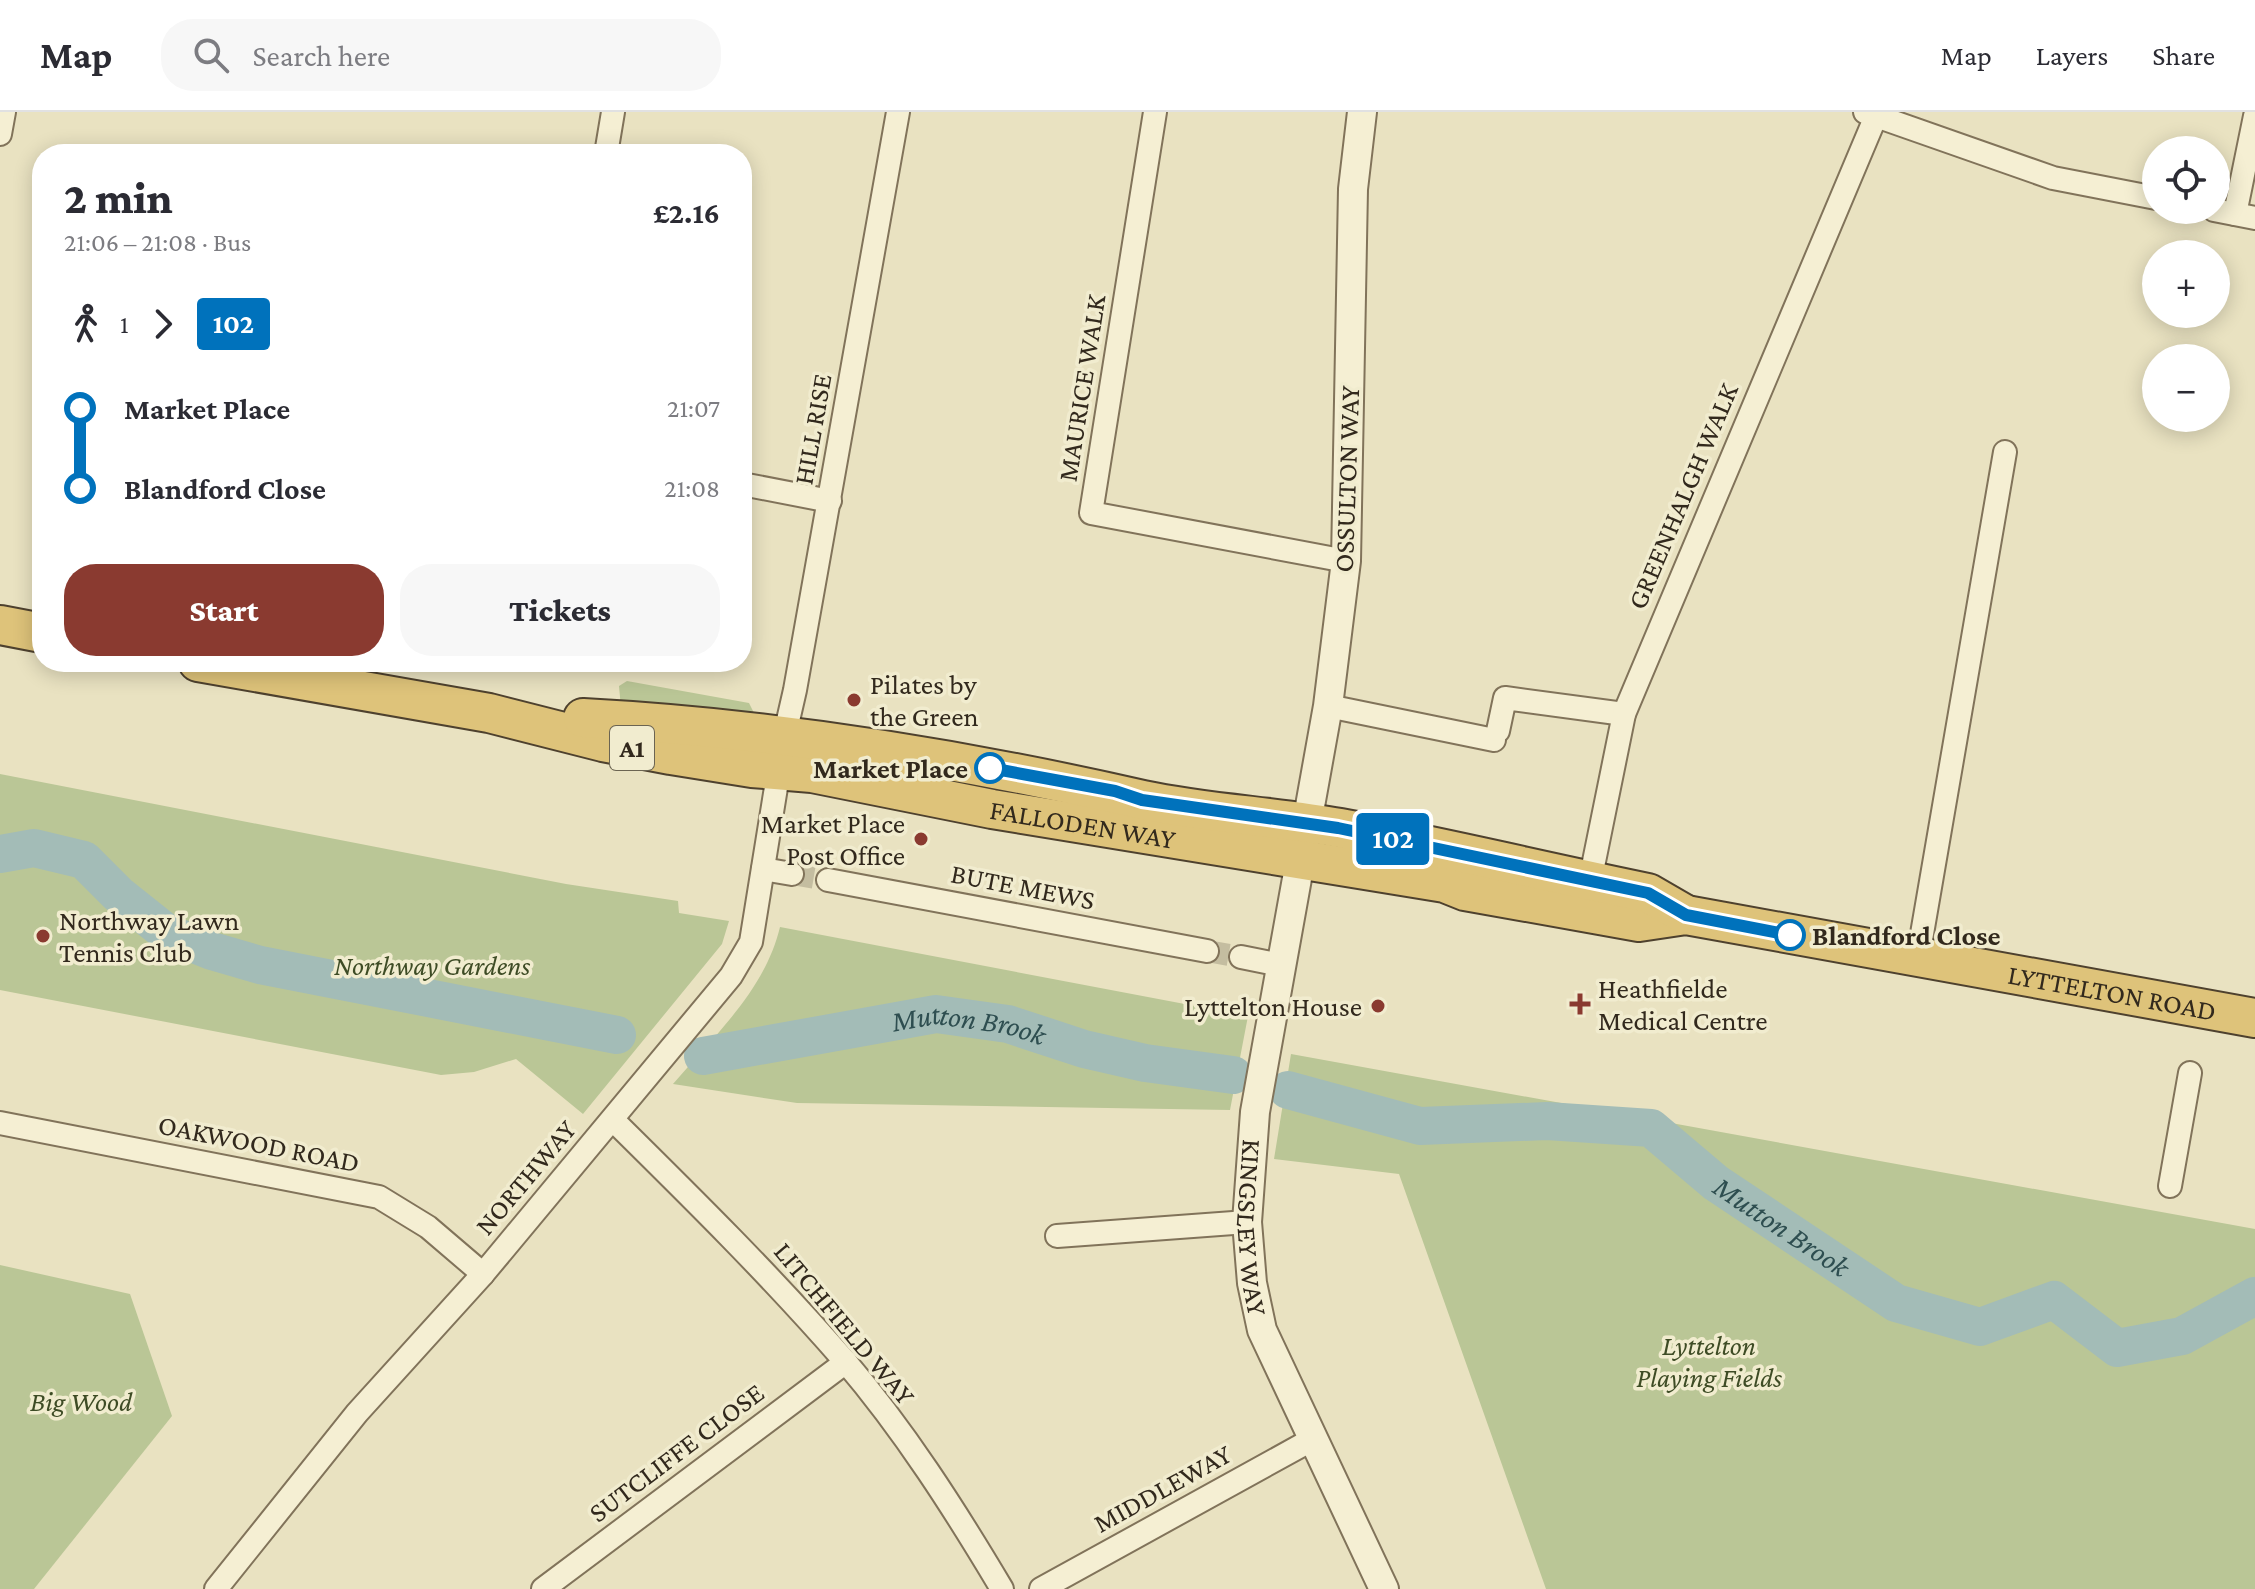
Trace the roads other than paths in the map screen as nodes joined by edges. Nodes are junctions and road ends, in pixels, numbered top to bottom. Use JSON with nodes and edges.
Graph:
{"nodes":[{"id":1,"x":4,"y":112,"type":"edge"},
{"id":2,"x":613,"y":112,"type":"edge"},
{"id":3,"x":898,"y":112,"type":"edge"},
{"id":4,"x":1155,"y":112,"type":"edge"},
{"id":5,"x":1362,"y":112,"type":"edge"},
{"id":6,"x":1870,"y":114,"type":"edge"},
{"id":7,"x":2255,"y":116,"type":"edge"},
{"id":8,"x":0,"y":134,"type":"edge"},
{"id":9,"x":608,"y":144,"type":"edge"},
{"id":10,"x":2142,"y":195,"type":"edge"},
{"id":11,"x":2235,"y":214,"type":"edge"},
{"id":12,"x":2005,"y":452,"type":"dead end"},
{"id":13,"x":752,"y":486,"type":"edge"},
{"id":14,"x":830,"y":501,"type":"junction"},
{"id":15,"x":1346,"y":561,"type":"junction"},
{"id":16,"x":0,"y":625,"type":"edge"},
{"id":17,"x":32,"y":631,"type":"edge"},
{"id":18,"x":259,"y":672,"type":"edge"},
{"id":19,"x":1328,"y":706,"type":"junction"},
{"id":20,"x":1624,"y":714,"type":"junction"},
{"id":21,"x":781,"y":754,"type":"junction"},
{"id":22,"x":1303,"y":842,"type":"junction"},
{"id":23,"x":763,"y":869,"type":"junction"},
{"id":24,"x":792,"y":874,"type":"tunnel mouth"},
{"id":25,"x":828,"y":880,"type":"tunnel mouth"},
{"id":26,"x":1587,"y":897,"type":"junction"},
{"id":27,"x":1207,"y":951,"type":"tunnel mouth"},
{"id":28,"x":1241,"y":957,"type":"tunnel mouth"},
{"id":29,"x":1918,"y":957,"type":"junction"},
{"id":30,"x":1281,"y":965,"type":"junction"},
{"id":31,"x":2255,"y":1018,"type":"edge"},
{"id":32,"x":2190,"y":1073,"type":"dead end"},
{"id":33,"x":613,"y":1120,"type":"junction"},
{"id":34,"x":0,"y":1123,"type":"edge"},
{"id":35,"x":2170,"y":1186,"type":"dead end"},
{"id":36,"x":1247,"y":1222,"type":"junction"},
{"id":37,"x":1057,"y":1236,"type":"dead end"},
{"id":38,"x":483,"y":1274,"type":"junction"},
{"id":39,"x":846,"y":1362,"type":"junction"},
{"id":40,"x":1313,"y":1439,"type":"junction"},
{"id":41,"x":216,"y":1589,"type":"edge"},
{"id":42,"x":543,"y":1589,"type":"edge"},
{"id":43,"x":1002,"y":1589,"type":"edge"},
{"id":44,"x":1041,"y":1589,"type":"edge"},
{"id":45,"x":1384,"y":1589,"type":"edge"}],
"edges":[{"from":1,"to":8,"type":"street"},
{"from":2,"to":9,"type":"street"},
{"from":3,"to":14,"type":"street","name":"HILL RISE"},
{"from":4,"to":15,"type":"street","name":"MAURICE WALK"},
{"from":5,"to":15,"type":"street","name":"OSSULTON WAY"},
{"from":6,"to":10,"type":"street"},
{"from":6,"to":20,"type":"street","name":"GREENHALGH WALK"},
{"from":7,"to":11,"type":"street"},
{"from":12,"to":29,"type":"street"},
{"from":13,"to":14,"type":"street"},
{"from":14,"to":21,"type":"street","name":"HILL RISE"},
{"from":15,"to":19,"type":"street","name":"OSSULTON WAY"},
{"from":16,"to":17,"type":"highway"},
{"from":18,"to":21,"type":"highway","name":"FALLODEN WAY","number":"A1"},
{"from":19,"to":20,"type":"street"},
{"from":19,"to":22,"type":"street","name":"OSSULTON WAY"},
{"from":20,"to":26,"type":"street","name":"GREENHALGH WALK"},
{"from":21,"to":22,"type":"highway","name":"FALLODEN WAY","number":"A1"},
{"from":21,"to":23,"type":"street","name":"NORTHWAY"},
{"from":22,"to":26,"type":"highway","name":"LYTTELTON ROAD","number":"A1"},
{"from":22,"to":30,"type":"street","name":"KINGSLEY WAY"},
{"from":23,"to":24,"type":"street"},
{"from":23,"to":33,"type":"street","name":"NORTHWAY"},
{"from":25,"to":27,"type":"street","name":"BUTE MEWS"},
{"from":26,"to":29,"type":"highway","name":"LYTTELTON ROAD","number":"A1"},
{"from":28,"to":30,"type":"street"},
{"from":29,"to":31,"type":"highway","name":"LYTTELTON ROAD","number":"A1"},
{"from":30,"to":36,"type":"street","name":"KINGSLEY WAY"},
{"from":32,"to":35,"type":"street"},
{"from":33,"to":38,"type":"street","name":"NORTHWAY"},
{"from":33,"to":39,"type":"street","name":"LITCHFIELD WAY"},
{"from":34,"to":38,"type":"street","name":"OAKWOOD ROAD"},
{"from":36,"to":37,"type":"street"},
{"from":36,"to":40,"type":"street","name":"KINGSLEY WAY"},
{"from":38,"to":41,"type":"street","name":"NORTHWAY"},
{"from":39,"to":42,"type":"street","name":"SUTCLIFFE CLOSE"},
{"from":39,"to":43,"type":"street","name":"LITCHFIELD WAY"},
{"from":40,"to":44,"type":"street","name":"MIDDLEWAY"},
{"from":40,"to":45,"type":"street","name":"KINGSLEY WAY"}]}
